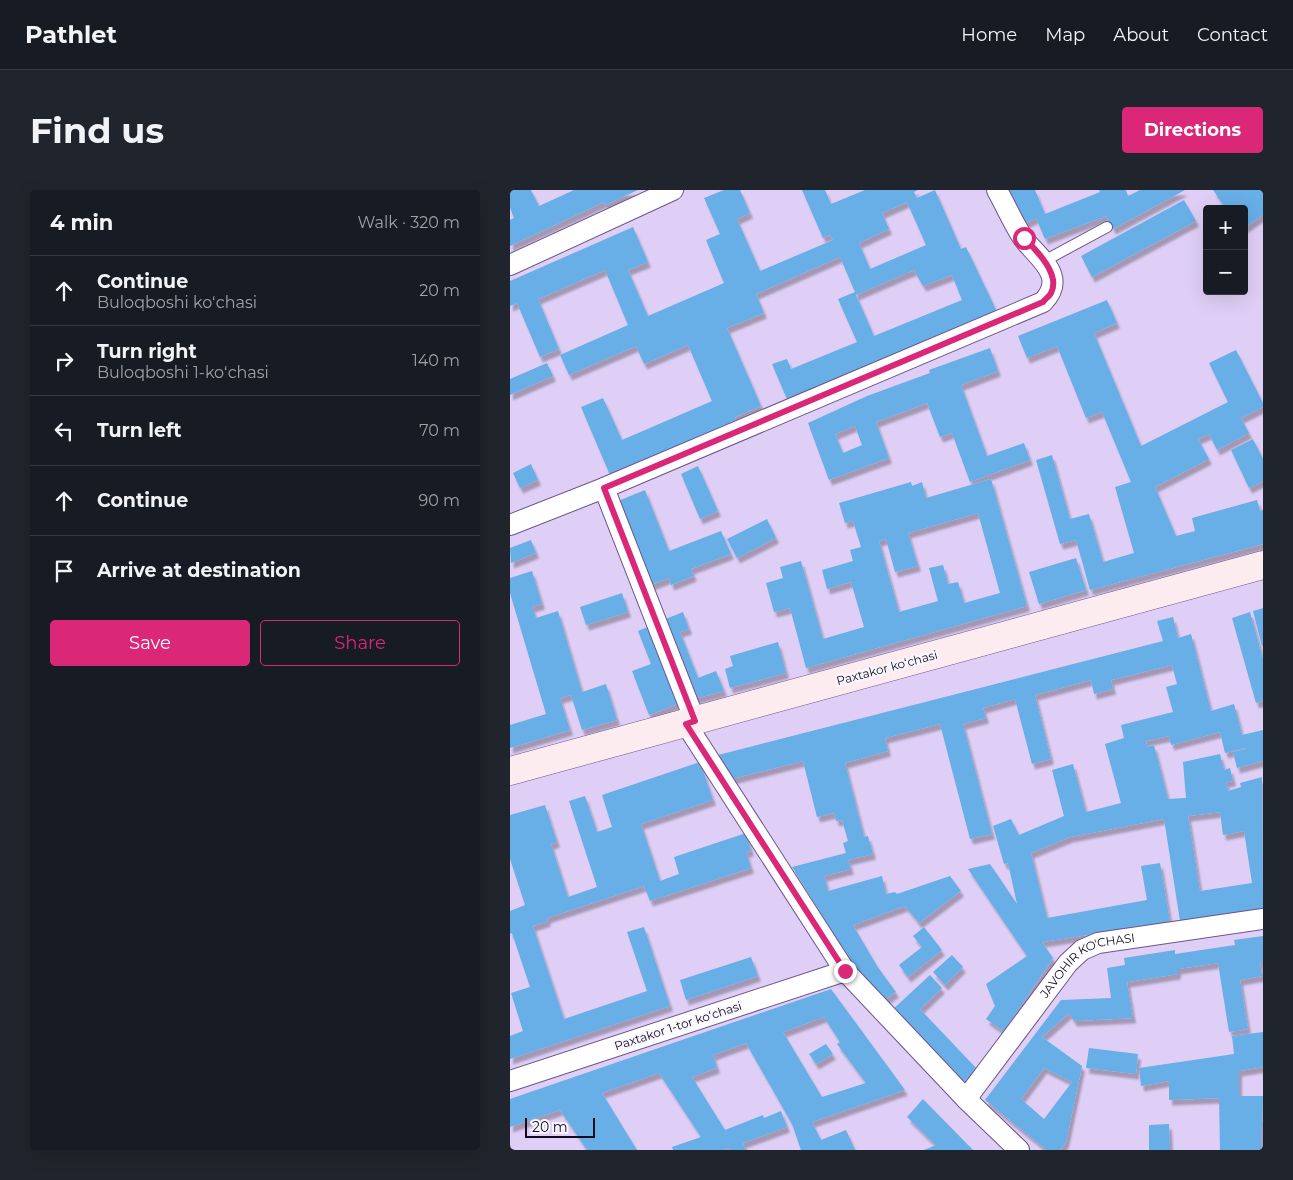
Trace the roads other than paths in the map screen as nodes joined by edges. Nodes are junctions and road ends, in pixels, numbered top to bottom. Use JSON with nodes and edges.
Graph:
{"nodes":[{"id":1,"x":673,"y":190,"type":"edge"},
{"id":2,"x":997,"y":190,"type":"edge"},
{"id":3,"x":1106,"y":227,"type":"dead end"},
{"id":4,"x":1044,"y":261,"type":"junction"},
{"id":5,"x":510,"y":265,"type":"edge"},
{"id":6,"x":604,"y":488,"type":"junction"},
{"id":7,"x":510,"y":525,"type":"edge"},
{"id":8,"x":1263,"y":564,"type":"edge"},
{"id":9,"x":691,"y":722,"type":"junction"},
{"id":10,"x":510,"y":771,"type":"edge"},
{"id":11,"x":1263,"y":919,"type":"edge"},
{"id":12,"x":845,"y":971,"type":"junction"},
{"id":13,"x":510,"y":1081,"type":"edge"},
{"id":14,"x":966,"y":1099,"type":"junction"},
{"id":15,"x":1019,"y":1150,"type":"edge"}],
"edges":[{"from":1,"to":5,"type":"street"},
{"from":2,"to":4,"type":"street"},
{"from":3,"to":4,"type":"lane"},
{"from":4,"to":6,"type":"street"},
{"from":6,"to":7,"type":"street"},
{"from":6,"to":9,"type":"street"},
{"from":8,"to":9,"type":"main road","name":"Paxtakor koʻchasi"},
{"from":9,"to":10,"type":"main road","name":"Paxtakor koʻchasi"},
{"from":9,"to":12,"type":"street"},
{"from":11,"to":14,"type":"street","name":"JAVOHIR KO'CHASI"},
{"from":12,"to":13,"type":"street","name":"Paxtakor 1-tor koʻchasi"},
{"from":12,"to":14,"type":"street"},
{"from":14,"to":15,"type":"street"}]}
